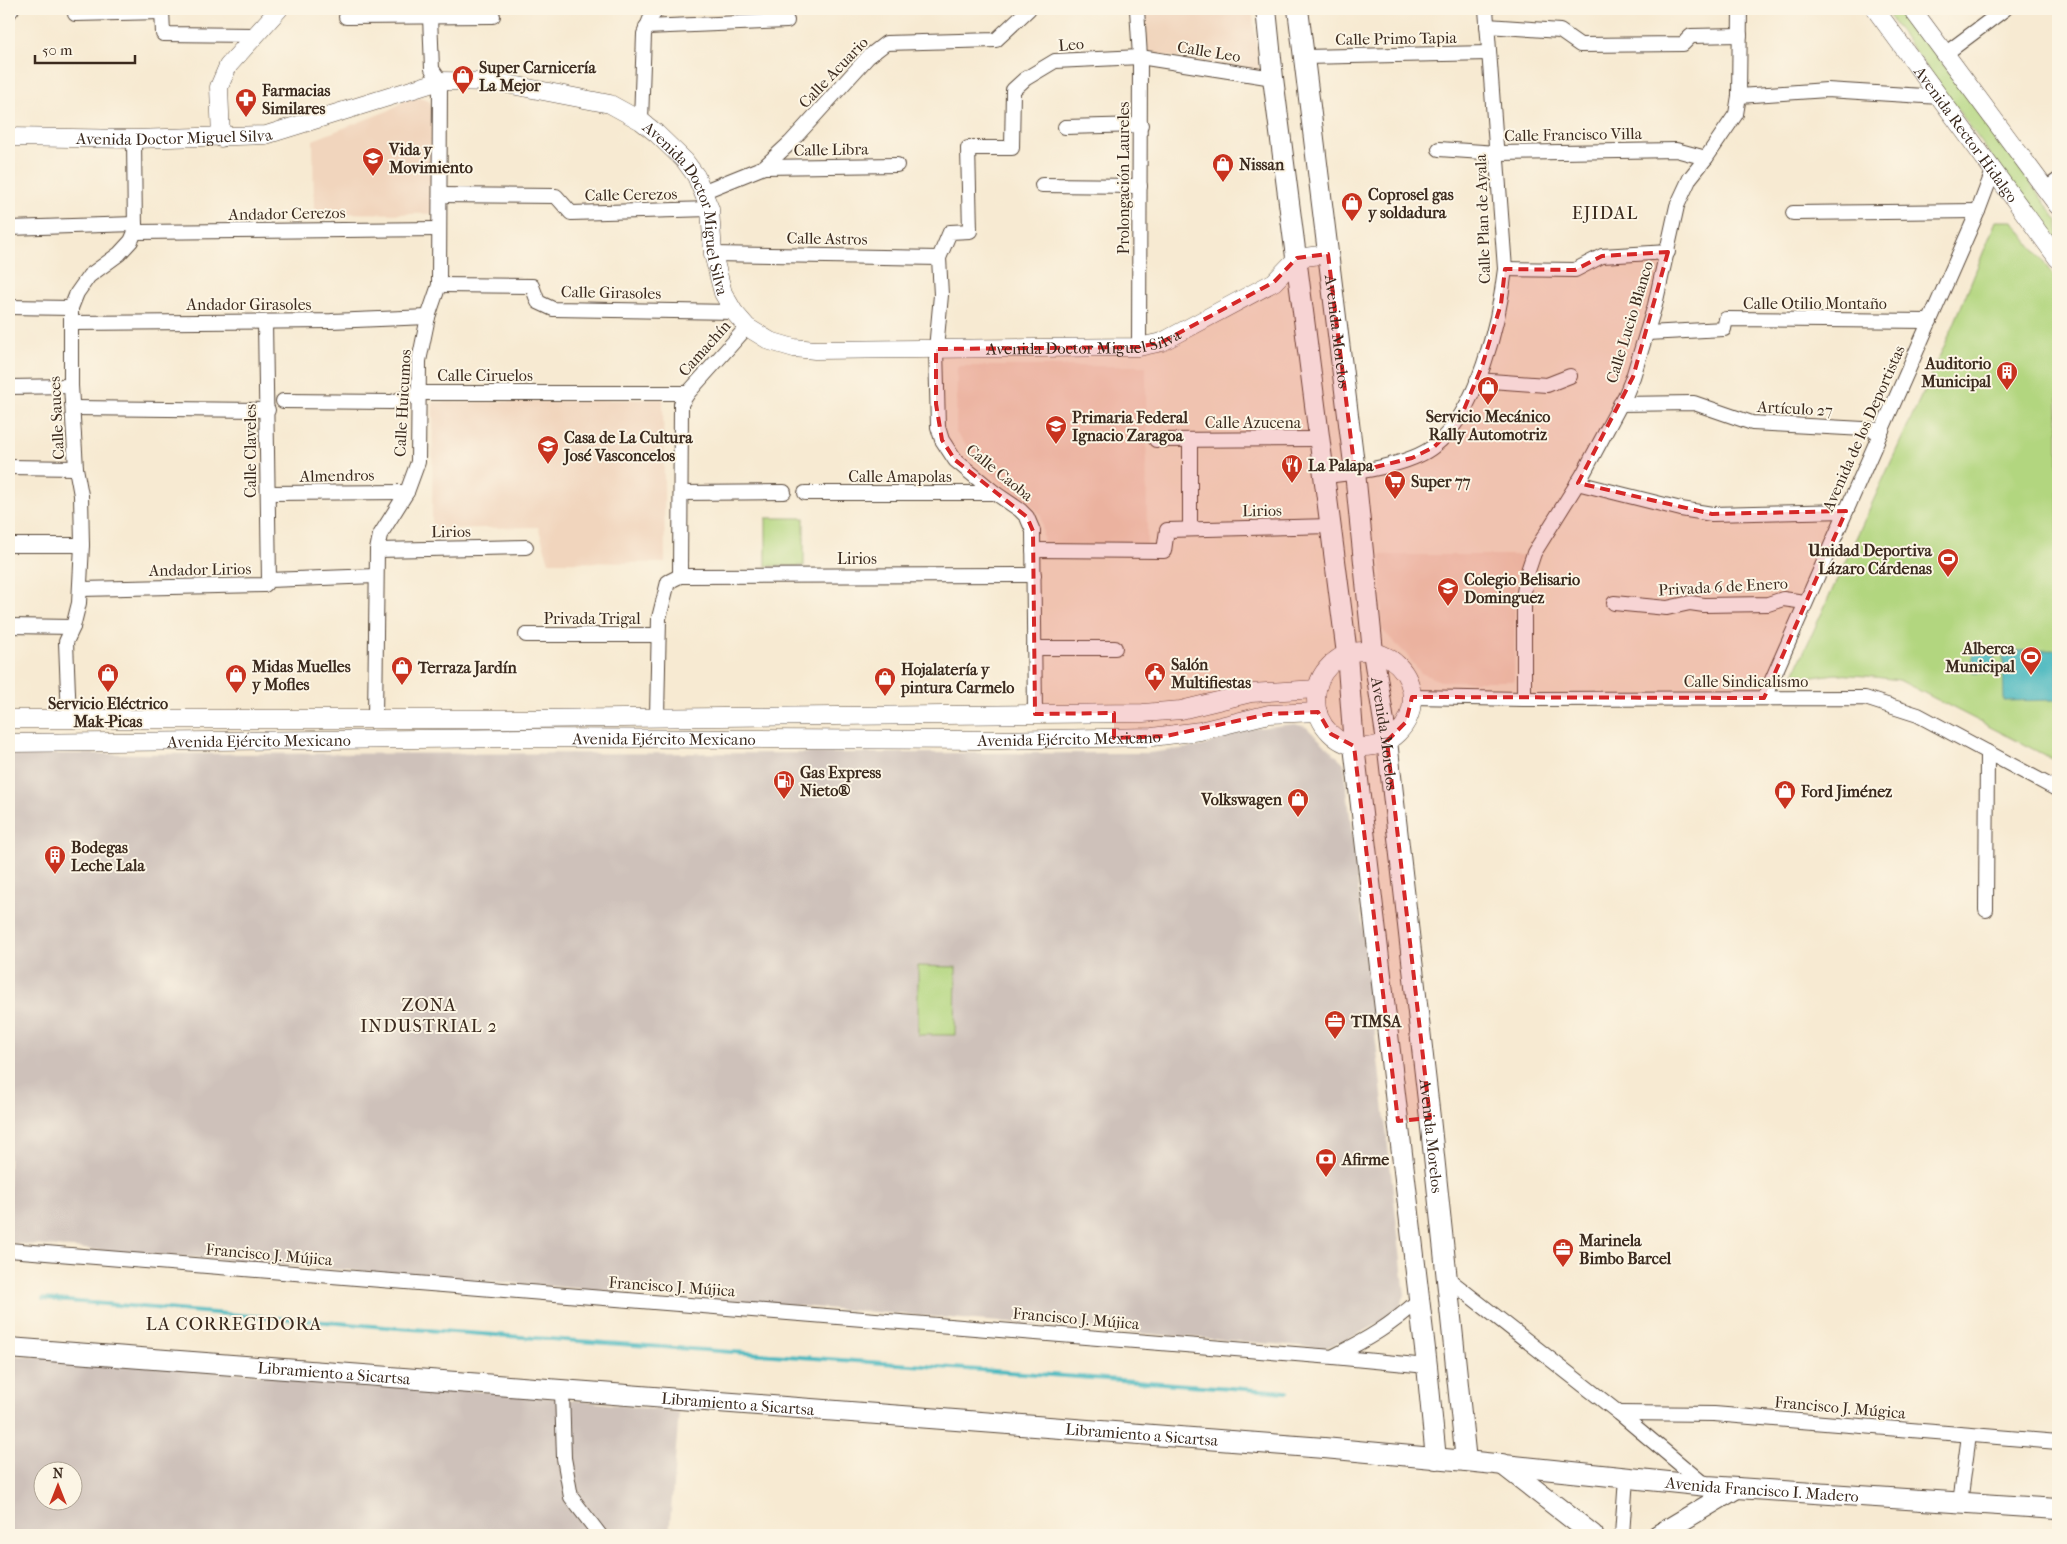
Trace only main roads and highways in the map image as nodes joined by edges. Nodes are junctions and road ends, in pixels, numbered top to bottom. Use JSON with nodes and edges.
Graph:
{"nodes":[{"id":1,"x":1266,"y":9,"type":"edge"},
{"id":2,"x":1298,"y":9,"type":"edge"},
{"id":3,"x":1430,"y":1118,"type":"junction"},
{"id":4,"x":1398,"y":1121,"type":"junction"},
{"id":5,"x":9,"y":1348,"type":"edge"},
{"id":6,"x":1436,"y":1459,"type":"junction"},
{"id":7,"x":1466,"y":1461,"type":"junction"},
{"id":8,"x":1502,"y":1464,"type":"junction"},
{"id":9,"x":1737,"y":1488,"type":"junction"},
{"id":10,"x":2058,"y":1509,"type":"edge"},
{"id":11,"x":1593,"y":1535,"type":"edge"},
{"id":12,"x":1658,"y":1535,"type":"edge"}],
"edges":[{"from":1,"to":4,"type":"main road","name":"Avenida Morelos"},
{"from":2,"to":3,"type":"main road","name":"Avenida Morelos"},
{"from":3,"to":4,"type":"main road"},
{"from":3,"to":7,"type":"main road","name":"Avenida Morelos"},
{"from":4,"to":6,"type":"main road","name":"Avenida Morelos"},
{"from":5,"to":6,"type":"main road","name":"Libramiento a Sicartsa"},
{"from":6,"to":7,"type":"main road","name":"Libramiento a Sicartsa"},
{"from":7,"to":8,"type":"main road","name":"Avenida Francisco I. Madero"},
{"from":8,"to":9,"type":"main road","name":"Avenida Francisco I. Madero"},
{"from":8,"to":11,"type":"main road"},
{"from":9,"to":10,"type":"main road","name":"Avenida Francisco I. Madero"},
{"from":9,"to":12,"type":"main road"}]}
